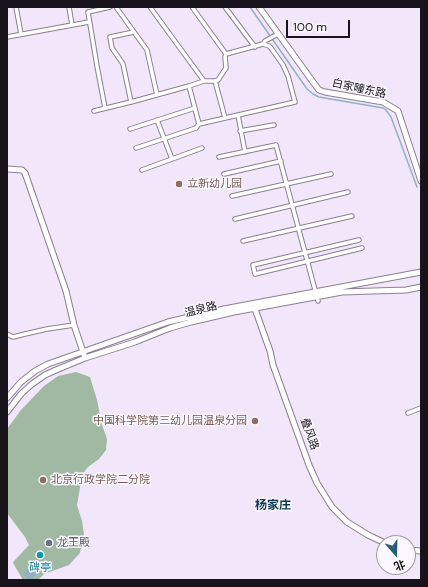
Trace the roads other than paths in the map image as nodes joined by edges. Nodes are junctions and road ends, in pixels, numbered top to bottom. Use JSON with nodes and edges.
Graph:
{"nodes":[{"id":1,"x":16,"y":7,"type":"edge"},
{"id":2,"x":69,"y":7,"type":"edge"},
{"id":3,"x":110,"y":7,"type":"edge"},
{"id":4,"x":116,"y":7,"type":"edge"},
{"id":5,"x":150,"y":7,"type":"edge"},
{"id":6,"x":192,"y":7,"type":"edge"},
{"id":7,"x":225,"y":7,"type":"edge"},
{"id":8,"x":259,"y":7,"type":"edge"},
{"id":9,"x":89,"y":22,"type":"junction"},
{"id":10,"x":72,"y":25,"type":"junction"},
{"id":11,"x":134,"y":32,"type":"junction"},
{"id":12,"x":21,"y":34,"type":"junction"},
{"id":13,"x":7,"y":37,"type":"edge"},
{"id":14,"x":274,"y":37,"type":"junction"},
{"id":15,"x":263,"y":44,"type":"junction"},
{"id":16,"x":255,"y":46,"type":"junction"},
{"id":17,"x":226,"y":54,"type":"junction"},
{"id":18,"x":204,"y":81,"type":"junction"},
{"id":19,"x":215,"y":81,"type":"junction"},
{"id":20,"x":189,"y":86,"type":"junction"},
{"id":21,"x":156,"y":95,"type":"junction"},
{"id":22,"x":131,"y":102,"type":"junction"},
{"id":23,"x":105,"y":108,"type":"junction"},
{"id":24,"x":194,"y":108,"type":"junction"},
{"id":25,"x":94,"y":111,"type":"dead end"},
{"id":26,"x":238,"y":115,"type":"junction"},
{"id":27,"x":225,"y":118,"type":"junction"},
{"id":28,"x":157,"y":120,"type":"junction"},
{"id":29,"x":199,"y":124,"type":"junction"},
{"id":30,"x":274,"y":125,"type":"dead end"},
{"id":31,"x":130,"y":129,"type":"dead end"},
{"id":32,"x":240,"y":131,"type":"junction"},
{"id":33,"x":164,"y":138,"type":"junction"},
{"id":34,"x":136,"y":148,"type":"dead end"},
{"id":35,"x":202,"y":148,"type":"dead end"},
{"id":36,"x":245,"y":152,"type":"junction"},
{"id":37,"x":219,"y":157,"type":"dead end"},
{"id":38,"x":172,"y":159,"type":"junction"},
{"id":39,"x":281,"y":161,"type":"junction"},
{"id":40,"x":7,"y":169,"type":"edge"},
{"id":41,"x":142,"y":170,"type":"dead end"},
{"id":42,"x":224,"y":174,"type":"dead end"},
{"id":43,"x":331,"y":174,"type":"dead end"},
{"id":44,"x":421,"y":181,"type":"edge"},
{"id":45,"x":287,"y":184,"type":"junction"},
{"id":46,"x":348,"y":192,"type":"dead end"},
{"id":47,"x":232,"y":196,"type":"dead end"},
{"id":48,"x":292,"y":206,"type":"junction"},
{"id":49,"x":352,"y":216,"type":"dead end"},
{"id":50,"x":234,"y":219,"type":"dead end"},
{"id":51,"x":298,"y":228,"type":"junction"},
{"id":52,"x":359,"y":240,"type":"dead end"},
{"id":53,"x":243,"y":241,"type":"dead end"},
{"id":54,"x":362,"y":248,"type":"dead end"},
{"id":55,"x":305,"y":253,"type":"junction"},
{"id":56,"x":307,"y":261,"type":"junction"},
{"id":57,"x":421,"y":272,"type":"edge"},
{"id":58,"x":421,"y":287,"type":"edge"},
{"id":59,"x":316,"y":297,"type":"junction"},
{"id":60,"x":253,"y":306,"type":"junction"},
{"id":61,"x":74,"y":325,"type":"junction"},
{"id":62,"x":7,"y":334,"type":"edge"},
{"id":63,"x":83,"y":352,"type":"junction"},
{"id":64,"x":85,"y":358,"type":"junction"},
{"id":65,"x":7,"y":398,"type":"edge"},
{"id":66,"x":421,"y":408,"type":"edge"},
{"id":67,"x":7,"y":412,"type":"edge"},
{"id":68,"x":408,"y":413,"type":"dead end"},
{"id":69,"x":376,"y":539,"type":"edge"}],
"edges":[{"from":1,"to":12,"type":"street"},
{"from":2,"to":10,"type":"street"},
{"from":3,"to":9,"type":"street"},
{"from":4,"to":11,"type":"street"},
{"from":5,"to":18,"type":"street"},
{"from":6,"to":17,"type":"street"},
{"from":7,"to":16,"type":"street"},
{"from":8,"to":14,"type":"main road","name":"白家疃东路"},
{"from":9,"to":10,"type":"street"},
{"from":9,"to":23,"type":"street"},
{"from":10,"to":12,"type":"street"},
{"from":11,"to":21,"type":"street"},
{"from":11,"to":22,"type":"street"},
{"from":12,"to":13,"type":"street"},
{"from":14,"to":15,"type":"street"},
{"from":14,"to":44,"type":"main road","name":"白家疃东路"},
{"from":15,"to":16,"type":"street"},
{"from":15,"to":26,"type":"street"},
{"from":16,"to":17,"type":"street"},
{"from":17,"to":19,"type":"street"},
{"from":18,"to":19,"type":"street"},
{"from":18,"to":20,"type":"street"},
{"from":19,"to":27,"type":"street"},
{"from":20,"to":21,"type":"street"},
{"from":20,"to":24,"type":"street"},
{"from":21,"to":22,"type":"street"},
{"from":22,"to":23,"type":"street"},
{"from":23,"to":25,"type":"street"},
{"from":24,"to":28,"type":"street"},
{"from":24,"to":29,"type":"street"},
{"from":26,"to":27,"type":"street"},
{"from":26,"to":32,"type":"street"},
{"from":27,"to":29,"type":"street"},
{"from":28,"to":31,"type":"street"},
{"from":28,"to":33,"type":"street"},
{"from":29,"to":33,"type":"street"},
{"from":30,"to":32,"type":"street"},
{"from":32,"to":36,"type":"street"},
{"from":33,"to":34,"type":"street"},
{"from":33,"to":38,"type":"street"},
{"from":35,"to":38,"type":"street"},
{"from":36,"to":37,"type":"street"},
{"from":36,"to":39,"type":"street"},
{"from":38,"to":41,"type":"street"},
{"from":39,"to":42,"type":"street"},
{"from":39,"to":45,"type":"street"},
{"from":40,"to":61,"type":"main road"},
{"from":43,"to":45,"type":"street"},
{"from":45,"to":47,"type":"street"},
{"from":45,"to":48,"type":"street"},
{"from":46,"to":48,"type":"street"},
{"from":48,"to":50,"type":"street"},
{"from":48,"to":51,"type":"street"},
{"from":49,"to":51,"type":"street"},
{"from":51,"to":53,"type":"street"},
{"from":51,"to":55,"type":"street"},
{"from":52,"to":55,"type":"street"},
{"from":54,"to":56,"type":"street"},
{"from":55,"to":56,"type":"street"},
{"from":55,"to":56,"type":"street"},
{"from":56,"to":59,"type":"street"},
{"from":57,"to":59,"type":"main road","name":"温泉路"},
{"from":58,"to":59,"type":"main road","name":"温泉路"},
{"from":59,"to":60,"type":"main road","name":"温泉路"},
{"from":60,"to":63,"type":"main road","name":"温泉路"},
{"from":60,"to":64,"type":"main road","name":"温泉路"},
{"from":60,"to":69,"type":"main road","name":"叠风路"},
{"from":61,"to":62,"type":"street"},
{"from":61,"to":63,"type":"main road"},
{"from":63,"to":64,"type":"main road"},
{"from":63,"to":65,"type":"main road","name":"温泉路"},
{"from":64,"to":67,"type":"main road","name":"温泉路"},
{"from":66,"to":68,"type":"street"}]}
